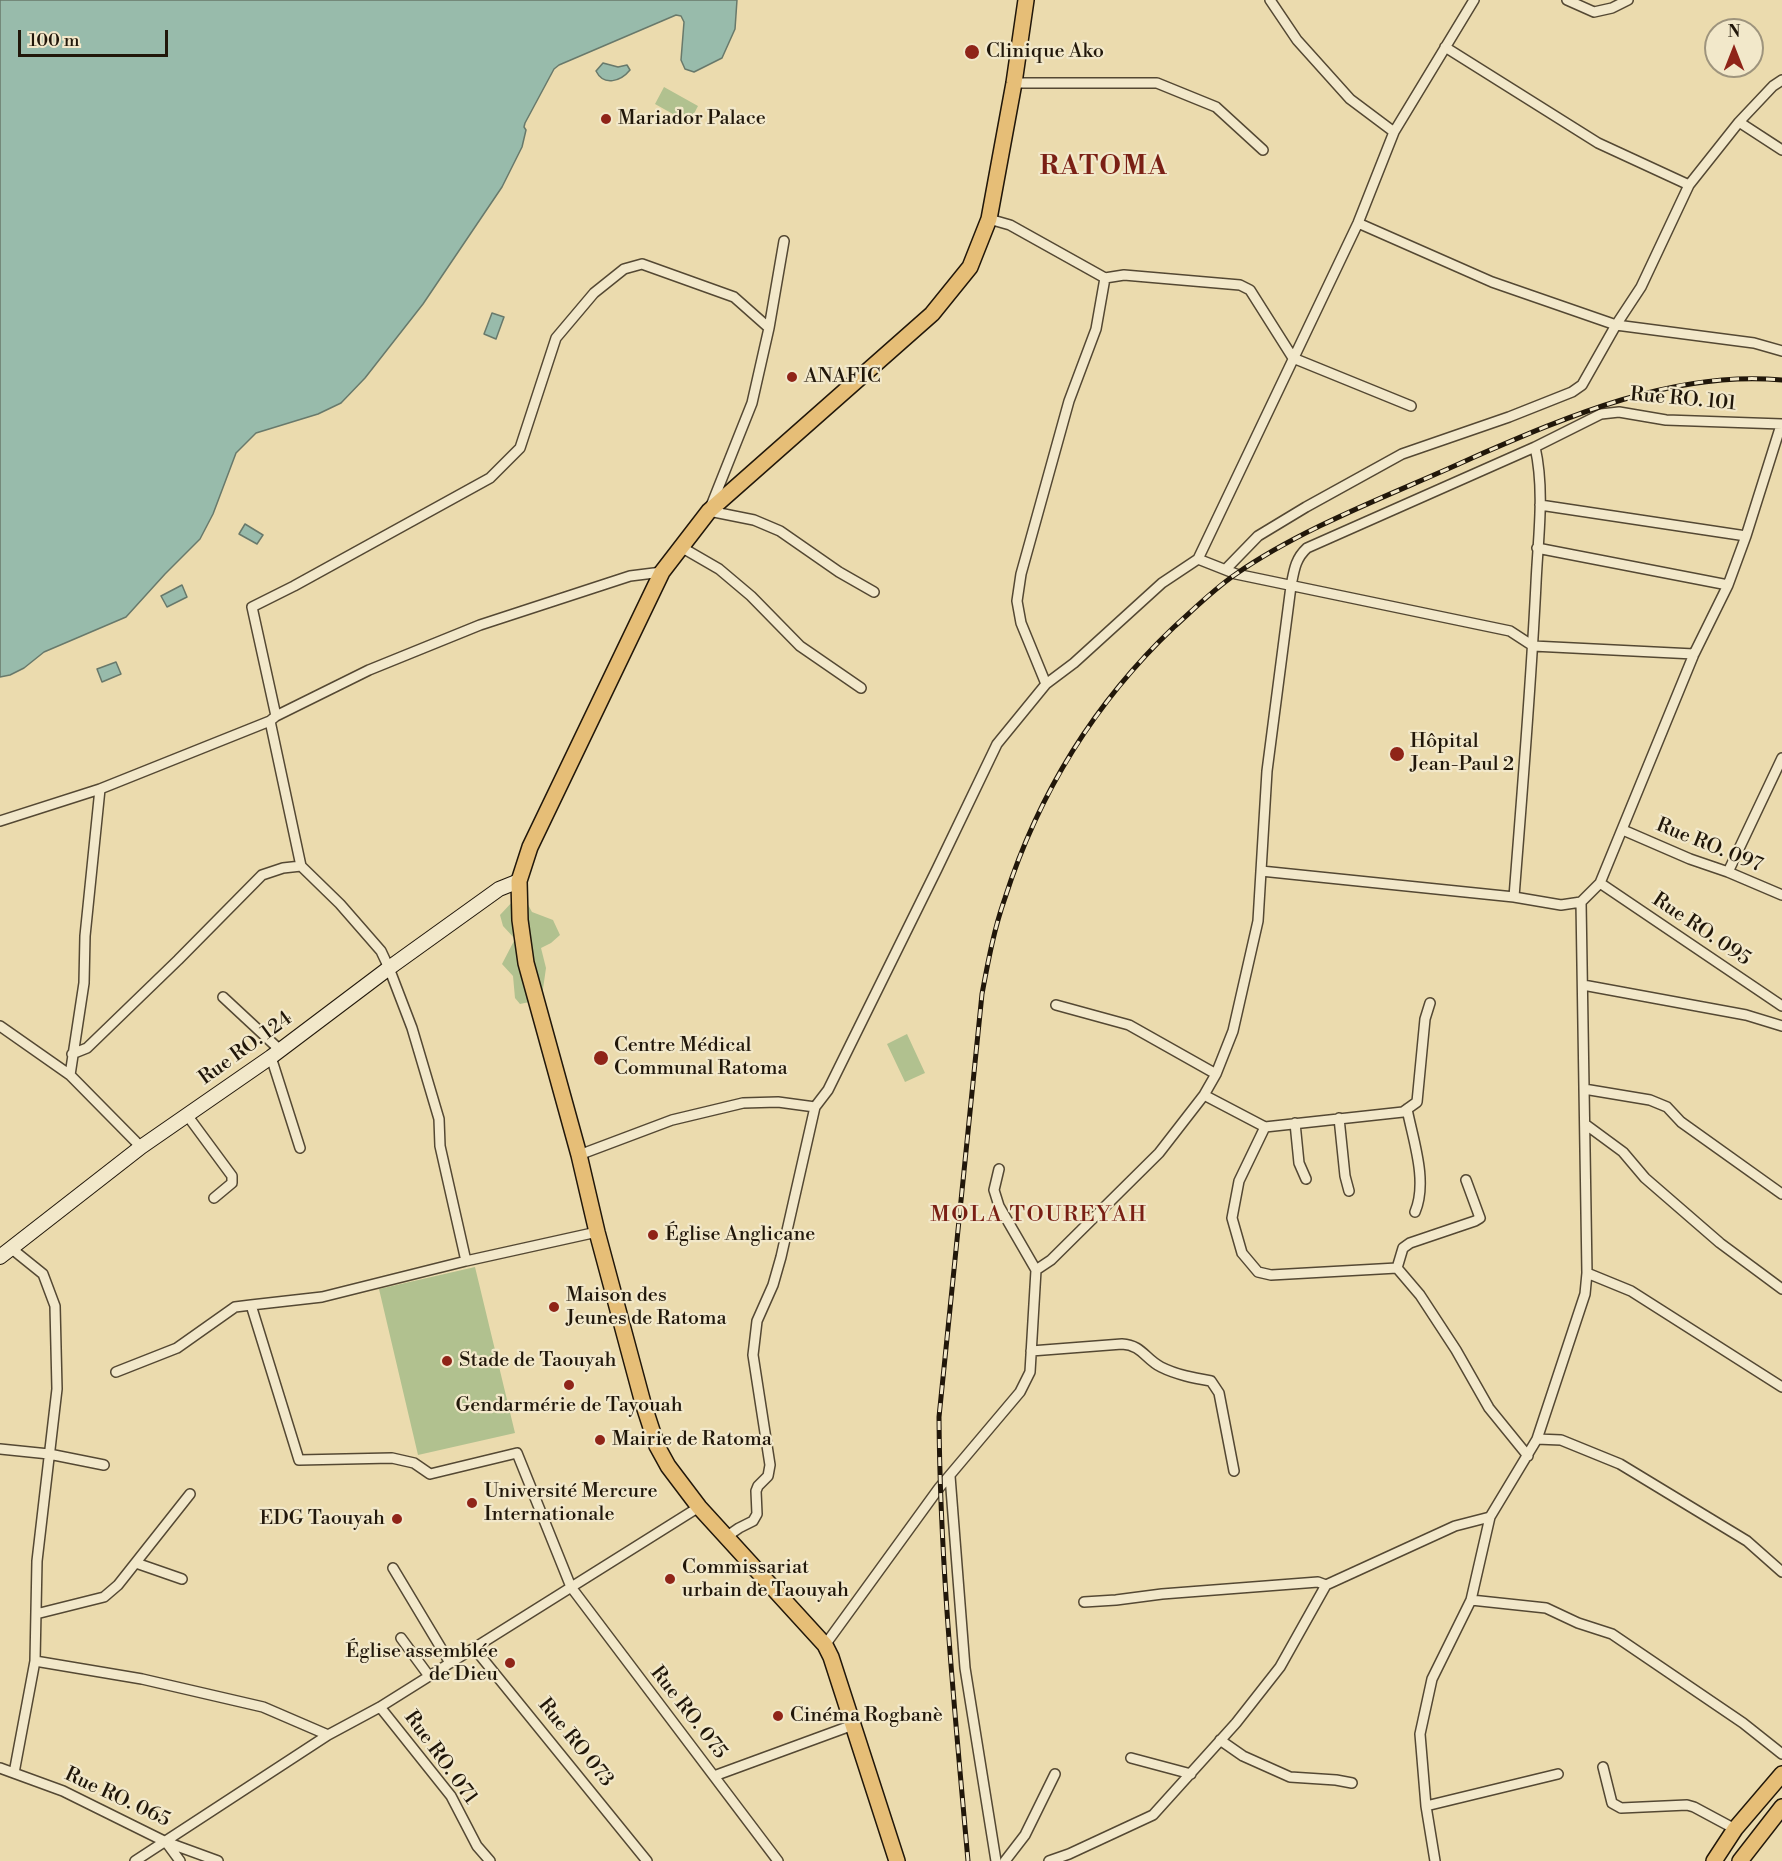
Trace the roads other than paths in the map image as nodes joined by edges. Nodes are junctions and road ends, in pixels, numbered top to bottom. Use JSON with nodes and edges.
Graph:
{"nodes":[{"id":1,"x":1026,"y":0,"type":"edge"},
{"id":2,"x":1270,"y":0,"type":"edge"},
{"id":3,"x":1474,"y":0,"type":"edge"},
{"id":4,"x":1567,"y":0,"type":"edge"},
{"id":5,"x":1628,"y":0,"type":"edge"},
{"id":6,"x":1445,"y":47,"type":"junction"},
{"id":7,"x":1782,"y":80,"type":"edge"},
{"id":8,"x":1014,"y":83,"type":"junction"},
{"id":9,"x":1739,"y":122,"type":"junction"},
{"id":10,"x":1394,"y":132,"type":"junction"},
{"id":11,"x":1263,"y":150,"type":"dead end"},
{"id":12,"x":1782,"y":150,"type":"edge"},
{"id":13,"x":1689,"y":185,"type":"junction"},
{"id":14,"x":989,"y":219,"type":"junction"},
{"id":15,"x":1358,"y":223,"type":"junction"},
{"id":16,"x":784,"y":241,"type":"dead end"},
{"id":17,"x":1105,"y":278,"type":"junction"},
{"id":18,"x":1616,"y":326,"type":"junction"},
{"id":19,"x":770,"y":328,"type":"junction"},
{"id":20,"x":1782,"y":351,"type":"edge"},
{"id":21,"x":1293,"y":358,"type":"junction"},
{"id":22,"x":1411,"y":405,"type":"dead end"},
{"id":23,"x":1781,"y":425,"type":"edge"},
{"id":24,"x":1535,"y":447,"type":"junction"},
{"id":25,"x":1540,"y":505,"type":"junction"},
{"id":26,"x":709,"y":511,"type":"junction"},
{"id":27,"x":1746,"y":536,"type":"junction"},
{"id":28,"x":681,"y":547,"type":"junction"},
{"id":29,"x":1537,"y":548,"type":"junction"},
{"id":30,"x":1198,"y":559,"type":"junction"},
{"id":31,"x":1226,"y":569,"type":"junction"},
{"id":32,"x":662,"y":572,"type":"junction"},
{"id":33,"x":1728,"y":585,"type":"junction"},
{"id":34,"x":1291,"y":586,"type":"junction"},
{"id":35,"x":874,"y":592,"type":"dead end"},
{"id":36,"x":1533,"y":646,"type":"junction"},
{"id":37,"x":1694,"y":654,"type":"junction"},
{"id":38,"x":1046,"y":684,"type":"junction"},
{"id":39,"x":861,"y":688,"type":"dead end"},
{"id":40,"x":273,"y":718,"type":"junction"},
{"id":41,"x":1782,"y":758,"type":"edge"},
{"id":42,"x":100,"y":789,"type":"junction"},
{"id":43,"x":0,"y":821,"type":"edge"},
{"id":44,"x":1623,"y":830,"type":"junction"},
{"id":45,"x":301,"y":866,"type":"junction"},
{"id":46,"x":1261,"y":871,"type":"junction"},
{"id":47,"x":1728,"y":872,"type":"junction"},
{"id":48,"x":519,"y":881,"type":"junction"},
{"id":49,"x":1600,"y":883,"type":"junction"},
{"id":50,"x":1782,"y":895,"type":"edge"},
{"id":51,"x":1514,"y":897,"type":"junction"},
{"id":52,"x":1581,"y":902,"type":"junction"},
{"id":53,"x":389,"y":968,"type":"junction"},
{"id":54,"x":1583,"y":985,"type":"junction"},
{"id":55,"x":223,"y":997,"type":"dead end"},
{"id":56,"x":1430,"y":1003,"type":"dead end"},
{"id":57,"x":1056,"y":1005,"type":"dead end"},
{"id":58,"x":1782,"y":1006,"type":"edge"},
{"id":59,"x":0,"y":1026,"type":"edge"},
{"id":60,"x":1782,"y":1026,"type":"edge"},
{"id":61,"x":72,"y":1054,"type":"junction"},
{"id":62,"x":275,"y":1054,"type":"junction"},
{"id":63,"x":1216,"y":1074,"type":"junction"},
{"id":64,"x":70,"y":1076,"type":"junction"},
{"id":65,"x":1584,"y":1089,"type":"junction"},
{"id":66,"x":1204,"y":1095,"type":"junction"},
{"id":67,"x":815,"y":1107,"type":"junction"},
{"id":68,"x":1407,"y":1108,"type":"junction"},
{"id":69,"x":187,"y":1115,"type":"junction"},
{"id":70,"x":1339,"y":1118,"type":"junction"},
{"id":71,"x":1295,"y":1124,"type":"junction"},
{"id":72,"x":1585,"y":1124,"type":"junction"},
{"id":73,"x":1264,"y":1127,"type":"junction"},
{"id":74,"x":141,"y":1147,"type":"junction"},
{"id":75,"x":300,"y":1148,"type":"dead end"},
{"id":76,"x":579,"y":1155,"type":"junction"},
{"id":77,"x":999,"y":1169,"type":"dead end"},
{"id":78,"x":1306,"y":1179,"type":"dead end"},
{"id":79,"x":1466,"y":1180,"type":"dead end"},
{"id":80,"x":1349,"y":1191,"type":"dead end"},
{"id":81,"x":1782,"y":1194,"type":"edge"},
{"id":82,"x":214,"y":1198,"type":"dead end"},
{"id":83,"x":1415,"y":1212,"type":"dead end"},
{"id":84,"x":597,"y":1232,"type":"junction"},
{"id":85,"x":6,"y":1253,"type":"edge"},
{"id":86,"x":466,"y":1261,"type":"junction"},
{"id":87,"x":1397,"y":1268,"type":"junction"},
{"id":88,"x":1036,"y":1270,"type":"junction"},
{"id":89,"x":1587,"y":1274,"type":"junction"},
{"id":90,"x":1782,"y":1289,"type":"edge"},
{"id":91,"x":251,"y":1305,"type":"junction"},
{"id":92,"x":1031,"y":1351,"type":"junction"},
{"id":93,"x":116,"y":1372,"type":"dead end"},
{"id":94,"x":1782,"y":1387,"type":"edge"},
{"id":95,"x":1538,"y":1439,"type":"junction"},
{"id":96,"x":0,"y":1449,"type":"edge"},
{"id":97,"x":49,"y":1454,"type":"junction"},
{"id":98,"x":1528,"y":1456,"type":"junction"},
{"id":99,"x":104,"y":1465,"type":"dead end"},
{"id":100,"x":1234,"y":1471,"type":"dead end"},
{"id":101,"x":950,"y":1476,"type":"junction"},
{"id":102,"x":190,"y":1494,"type":"dead end"},
{"id":103,"x":699,"y":1507,"type":"junction"},
{"id":104,"x":1490,"y":1517,"type":"junction"},
{"id":105,"x":726,"y":1537,"type":"junction"},
{"id":106,"x":136,"y":1563,"type":"junction"},
{"id":107,"x":393,"y":1568,"type":"dead end"},
{"id":108,"x":1782,"y":1572,"type":"edge"},
{"id":109,"x":182,"y":1579,"type":"dead end"},
{"id":110,"x":1326,"y":1585,"type":"junction"},
{"id":111,"x":571,"y":1587,"type":"junction"},
{"id":112,"x":1471,"y":1600,"type":"junction"},
{"id":113,"x":1084,"y":1602,"type":"dead end"},
{"id":114,"x":36,"y":1614,"type":"junction"},
{"id":115,"x":401,"y":1638,"type":"dead end"},
{"id":116,"x":825,"y":1645,"type":"junction"},
{"id":117,"x":474,"y":1648,"type":"junction"},
{"id":118,"x":35,"y":1661,"type":"junction"},
{"id":119,"x":450,"y":1663,"type":"junction"},
{"id":120,"x":429,"y":1676,"type":"junction"},
{"id":121,"x":380,"y":1707,"type":"junction"},
{"id":122,"x":853,"y":1725,"type":"junction"},
{"id":123,"x":328,"y":1735,"type":"junction"},
{"id":124,"x":1220,"y":1740,"type":"junction"},
{"id":125,"x":1782,"y":1754,"type":"edge"},
{"id":126,"x":1131,"y":1758,"type":"dead end"},
{"id":127,"x":1603,"y":1767,"type":"dead end"},
{"id":128,"x":0,"y":1768,"type":"edge"},
{"id":129,"x":14,"y":1773,"type":"junction"},
{"id":130,"x":1055,"y":1774,"type":"dead end"},
{"id":131,"x":1191,"y":1774,"type":"junction"},
{"id":132,"x":1558,"y":1774,"type":"dead end"},
{"id":133,"x":1782,"y":1774,"type":"edge"},
{"id":134,"x":714,"y":1776,"type":"junction"},
{"id":135,"x":1352,"y":1783,"type":"dead end"},
{"id":136,"x":1426,"y":1806,"type":"junction"},
{"id":137,"x":1782,"y":1807,"type":"edge"},
{"id":138,"x":1736,"y":1829,"type":"junction"},
{"id":139,"x":166,"y":1842,"type":"junction"},
{"id":140,"x":135,"y":1861,"type":"edge"},
{"id":141,"x":180,"y":1861,"type":"edge"},
{"id":142,"x":218,"y":1861,"type":"edge"},
{"id":143,"x":490,"y":1861,"type":"edge"},
{"id":144,"x":647,"y":1861,"type":"edge"},
{"id":145,"x":778,"y":1861,"type":"edge"},
{"id":146,"x":897,"y":1861,"type":"edge"},
{"id":147,"x":996,"y":1861,"type":"edge"},
{"id":148,"x":1005,"y":1861,"type":"edge"},
{"id":149,"x":1049,"y":1861,"type":"edge"},
{"id":150,"x":1435,"y":1861,"type":"edge"},
{"id":151,"x":1714,"y":1861,"type":"edge"},
{"id":152,"x":1740,"y":1861,"type":"edge"}],
"edges":[{"from":1,"to":8,"type":"main road"},
{"from":2,"to":10,"type":"street"},
{"from":3,"to":6,"type":"street"},
{"from":4,"to":5,"type":"street"},
{"from":6,"to":10,"type":"street"},
{"from":6,"to":13,"type":"street"},
{"from":7,"to":9,"type":"street"},
{"from":8,"to":11,"type":"street"},
{"from":8,"to":14,"type":"main road"},
{"from":9,"to":12,"type":"street"},
{"from":9,"to":13,"type":"street"},
{"from":10,"to":15,"type":"street"},
{"from":13,"to":18,"type":"street"},
{"from":14,"to":17,"type":"street"},
{"from":14,"to":26,"type":"main road"},
{"from":15,"to":18,"type":"street"},
{"from":15,"to":21,"type":"street"},
{"from":16,"to":19,"type":"street"},
{"from":17,"to":21,"type":"street"},
{"from":17,"to":38,"type":"street"},
{"from":18,"to":20,"type":"street"},
{"from":18,"to":31,"type":"street"},
{"from":19,"to":26,"type":"street"},
{"from":19,"to":40,"type":"street"},
{"from":21,"to":22,"type":"street"},
{"from":21,"to":30,"type":"street"},
{"from":23,"to":24,"type":"street","name":"Rue RO. 101"},
{"from":23,"to":27,"type":"street"},
{"from":24,"to":25,"type":"street"},
{"from":24,"to":34,"type":"street","name":"Rue RO. 101"},
{"from":25,"to":27,"type":"street"},
{"from":25,"to":29,"type":"street"},
{"from":26,"to":28,"type":"main road"},
{"from":26,"to":35,"type":"street"},
{"from":27,"to":33,"type":"street"},
{"from":28,"to":32,"type":"main road"},
{"from":28,"to":39,"type":"street"},
{"from":29,"to":33,"type":"street"},
{"from":29,"to":36,"type":"street"},
{"from":30,"to":31,"type":"street"},
{"from":30,"to":38,"type":"street"},
{"from":31,"to":34,"type":"street"},
{"from":32,"to":40,"type":"street"},
{"from":32,"to":48,"type":"main road"},
{"from":33,"to":37,"type":"street"},
{"from":34,"to":36,"type":"street"},
{"from":34,"to":46,"type":"street","name":"Rue RO. 101"},
{"from":36,"to":37,"type":"street"},
{"from":36,"to":51,"type":"street"},
{"from":37,"to":44,"type":"street"},
{"from":38,"to":67,"type":"street"},
{"from":40,"to":42,"type":"street"},
{"from":40,"to":45,"type":"street"},
{"from":41,"to":47,"type":"street"},
{"from":42,"to":43,"type":"street"},
{"from":42,"to":61,"type":"street"},
{"from":44,"to":47,"type":"street","name":"Rue RO. 097"},
{"from":44,"to":49,"type":"street"},
{"from":45,"to":53,"type":"street"},
{"from":45,"to":61,"type":"street"},
{"from":46,"to":51,"type":"street"},
{"from":46,"to":63,"type":"street","name":"Rue RO. 101"},
{"from":47,"to":50,"type":"street","name":"Rue RO. 097"},
{"from":48,"to":53,"type":"street","name":"Rue RO. 124"},
{"from":48,"to":76,"type":"main road"},
{"from":49,"to":52,"type":"street"},
{"from":49,"to":58,"type":"street","name":"Rue RO. 095"},
{"from":51,"to":52,"type":"street"},
{"from":52,"to":54,"type":"street"},
{"from":53,"to":62,"type":"street","name":"Rue RO. 124"},
{"from":53,"to":86,"type":"street"},
{"from":54,"to":60,"type":"street"},
{"from":54,"to":65,"type":"street"},
{"from":55,"to":62,"type":"street"},
{"from":56,"to":68,"type":"street"},
{"from":57,"to":63,"type":"street"},
{"from":59,"to":64,"type":"street"},
{"from":61,"to":64,"type":"street"},
{"from":62,"to":69,"type":"street","name":"Rue RO. 124"},
{"from":62,"to":75,"type":"street"},
{"from":63,"to":66,"type":"street","name":"Rue RO. 101"},
{"from":64,"to":74,"type":"street"},
{"from":65,"to":72,"type":"street"},
{"from":65,"to":81,"type":"street"},
{"from":66,"to":73,"type":"street"},
{"from":66,"to":88,"type":"street","name":"Rue RO. 101"},
{"from":67,"to":76,"type":"street"},
{"from":67,"to":105,"type":"street"},
{"from":68,"to":70,"type":"street"},
{"from":68,"to":83,"type":"street"},
{"from":69,"to":74,"type":"street","name":"Rue RO. 124"},
{"from":69,"to":82,"type":"street"},
{"from":70,"to":71,"type":"street"},
{"from":70,"to":80,"type":"street"},
{"from":71,"to":73,"type":"street"},
{"from":71,"to":78,"type":"street"},
{"from":72,"to":89,"type":"street"},
{"from":72,"to":90,"type":"street"},
{"from":73,"to":87,"type":"street"},
{"from":74,"to":85,"type":"street","name":"Rue RO. 124"},
{"from":76,"to":84,"type":"main road"},
{"from":77,"to":88,"type":"street"},
{"from":79,"to":87,"type":"street"},
{"from":84,"to":86,"type":"street"},
{"from":84,"to":103,"type":"main road"},
{"from":85,"to":97,"type":"street"},
{"from":86,"to":91,"type":"street"},
{"from":87,"to":98,"type":"street"},
{"from":88,"to":92,"type":"street"},
{"from":89,"to":94,"type":"street"},
{"from":89,"to":95,"type":"street"},
{"from":91,"to":93,"type":"street"},
{"from":91,"to":111,"type":"street","name":"Rue RO. 075"},
{"from":92,"to":100,"type":"street"},
{"from":92,"to":101,"type":"street"},
{"from":95,"to":98,"type":"street"},
{"from":95,"to":108,"type":"street"},
{"from":96,"to":97,"type":"street"},
{"from":97,"to":99,"type":"street"},
{"from":97,"to":114,"type":"street"},
{"from":98,"to":104,"type":"street"},
{"from":101,"to":116,"type":"street"},
{"from":101,"to":147,"type":"street"},
{"from":102,"to":106,"type":"street"},
{"from":103,"to":105,"type":"main road"},
{"from":103,"to":111,"type":"street"},
{"from":104,"to":110,"type":"street"},
{"from":104,"to":112,"type":"street"},
{"from":105,"to":116,"type":"main road"},
{"from":106,"to":109,"type":"street"},
{"from":106,"to":114,"type":"street"},
{"from":107,"to":119,"type":"street"},
{"from":110,"to":113,"type":"street"},
{"from":110,"to":124,"type":"street"},
{"from":111,"to":117,"type":"street"},
{"from":111,"to":134,"type":"street","name":"Rue RO. 075"},
{"from":112,"to":125,"type":"street"},
{"from":112,"to":136,"type":"street"},
{"from":114,"to":118,"type":"street"},
{"from":115,"to":120,"type":"street"},
{"from":116,"to":122,"type":"main road"},
{"from":117,"to":119,"type":"street"},
{"from":117,"to":144,"type":"street","name":"Rue RO 073"},
{"from":118,"to":123,"type":"street"},
{"from":118,"to":129,"type":"street"},
{"from":119,"to":120,"type":"street"},
{"from":120,"to":121,"type":"street"},
{"from":121,"to":123,"type":"street"},
{"from":121,"to":143,"type":"street","name":"Rue RO. 071"},
{"from":122,"to":134,"type":"street"},
{"from":122,"to":146,"type":"main road"},
{"from":123,"to":139,"type":"street"},
{"from":124,"to":131,"type":"street"},
{"from":124,"to":135,"type":"street"},
{"from":126,"to":131,"type":"street"},
{"from":127,"to":138,"type":"street"},
{"from":128,"to":129,"type":"street","name":"Rue RO. 065"},
{"from":129,"to":139,"type":"street","name":"Rue RO. 065"},
{"from":130,"to":148,"type":"street"},
{"from":131,"to":149,"type":"street"},
{"from":132,"to":136,"type":"street"},
{"from":133,"to":138,"type":"main road"},
{"from":134,"to":145,"type":"street","name":"Rue RO. 075"},
{"from":136,"to":150,"type":"street"},
{"from":137,"to":152,"type":"main road"},
{"from":138,"to":151,"type":"main road"},
{"from":139,"to":140,"type":"street"},
{"from":139,"to":141,"type":"street"},
{"from":139,"to":142,"type":"street","name":"Rue RO. 065"}]}
